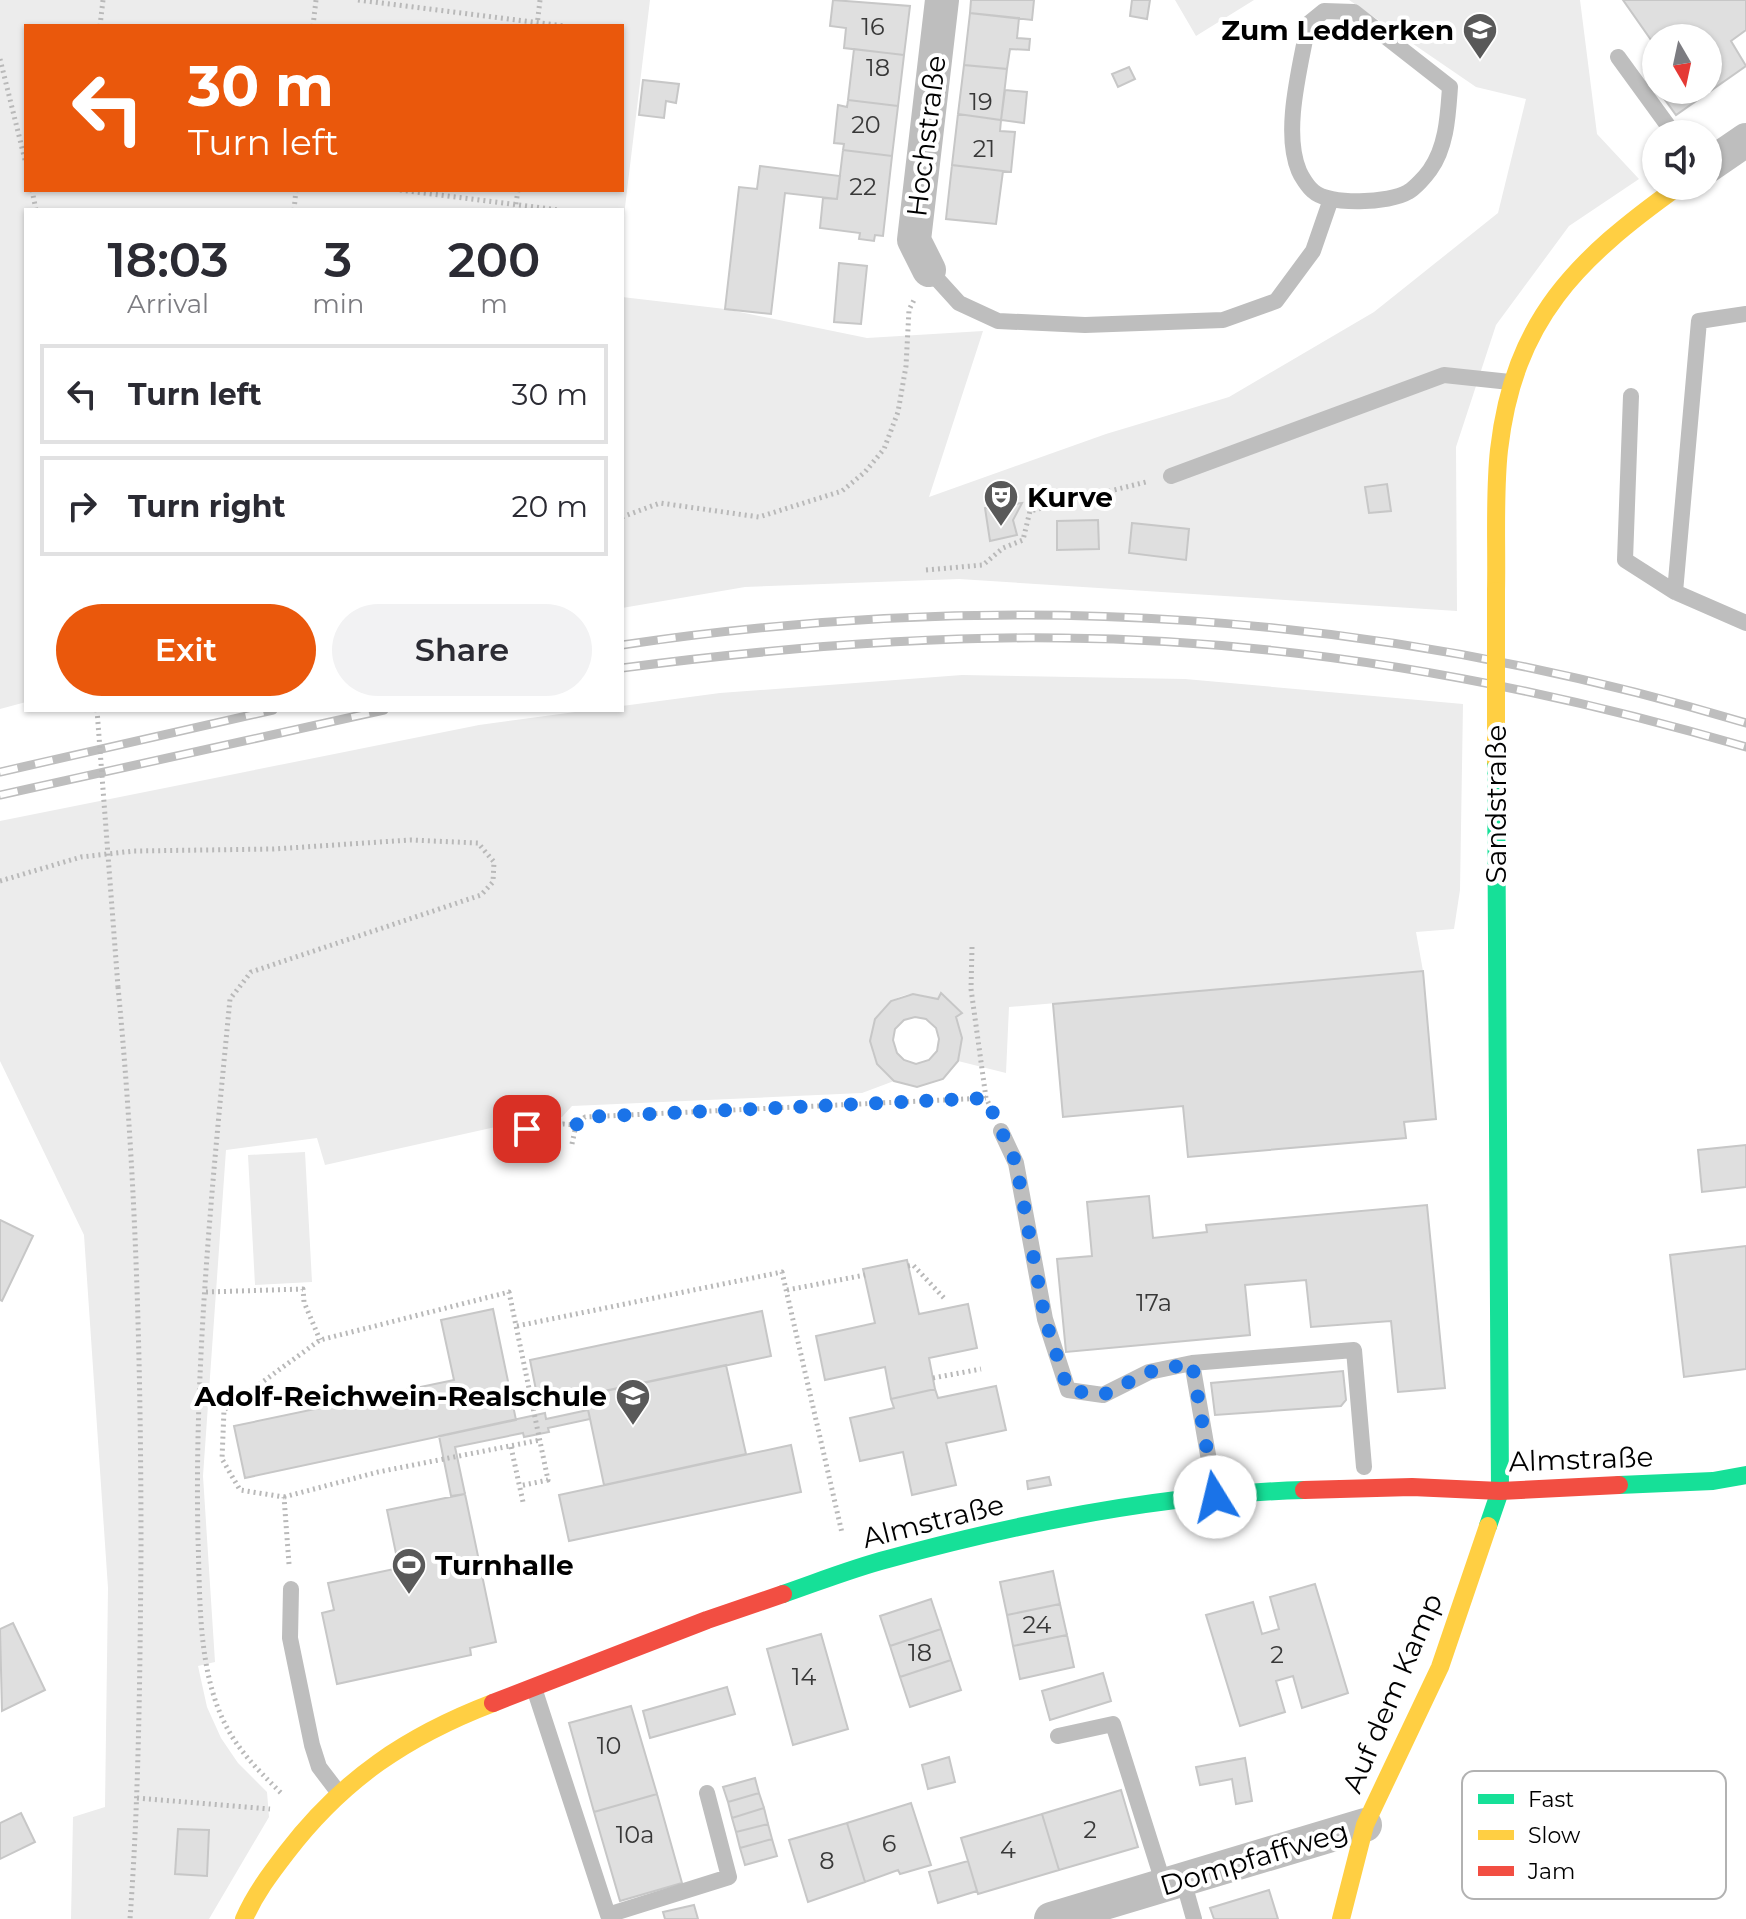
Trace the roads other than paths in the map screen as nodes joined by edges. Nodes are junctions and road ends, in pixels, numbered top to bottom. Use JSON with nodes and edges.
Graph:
{"nodes":[{"id":1,"x":942,"y":0,"type":"edge"},
{"id":2,"x":1618,"y":57,"type":"dead end"},
{"id":3,"x":1664,"y":120,"type":"edge"},
{"id":4,"x":1746,"y":140,"type":"edge"},
{"id":5,"x":1722,"y":156,"type":"edge"},
{"id":6,"x":1331,"y":199,"type":"junction"},
{"id":7,"x":1660,"y":200,"type":"edge"},
{"id":8,"x":929,"y":270,"type":"joint"},
{"id":9,"x":1746,"y":314,"type":"edge"},
{"id":10,"x":1512,"y":382,"type":"junction"},
{"id":11,"x":1631,"y":396,"type":"dead end"},
{"id":12,"x":1171,"y":476,"type":"road end"},
{"id":13,"x":1675,"y":592,"type":"junction"},
{"id":14,"x":1746,"y":623,"type":"edge"},
{"id":15,"x":1001,"y":1131,"type":"road end"},
{"id":16,"x":1192,"y":1363,"type":"junction"},
{"id":17,"x":1364,"y":1467,"type":"dead end"},
{"id":18,"x":1746,"y":1475,"type":"edge"},
{"id":19,"x":1500,"y":1491,"type":"junction"},
{"id":20,"x":1215,"y":1497,"type":"junction"},
{"id":21,"x":291,"y":1589,"type":"road end"},
{"id":22,"x":533,"y":1686,"type":"junction"},
{"id":23,"x":1058,"y":1736,"type":"dead end"},
{"id":24,"x":339,"y":1793,"type":"junction"},
{"id":25,"x":707,"y":1793,"type":"dead end"},
{"id":26,"x":1365,"y":1825,"type":"junction"},
{"id":27,"x":1173,"y":1882,"type":"junction"},
{"id":28,"x":611,"y":1917,"type":"edge"},
{"id":29,"x":244,"y":1919,"type":"edge"},
{"id":30,"x":1051,"y":1919,"type":"edge"},
{"id":31,"x":1194,"y":1919,"type":"edge"},
{"id":32,"x":1341,"y":1919,"type":"edge"}],
"edges":[{"from":1,"to":8,"type":"street","name":"Hochstraße"},
{"from":2,"to":3,"type":"lane"},
{"from":4,"to":5,"type":"street"},
{"from":6,"to":6,"type":"lane"},
{"from":6,"to":8,"type":"lane"},
{"from":7,"to":10,"type":"street","name":"Sandstraße"},
{"from":9,"to":13,"type":"lane"},
{"from":10,"to":12,"type":"lane"},
{"from":10,"to":19,"type":"street","name":"Sandstraße","bridge":true},
{"from":11,"to":13,"type":"lane"},
{"from":13,"to":14,"type":"lane"},
{"from":15,"to":16,"type":"lane"},
{"from":16,"to":17,"type":"lane"},
{"from":16,"to":20,"type":"lane"},
{"from":18,"to":19,"type":"street","name":"Almstraße"},
{"from":19,"to":20,"type":"street","name":"Almstraße"},
{"from":19,"to":26,"type":"street","name":"Auf dem Kamp"},
{"from":20,"to":22,"type":"street","name":"Almstraße"},
{"from":21,"to":24,"type":"lane"},
{"from":22,"to":24,"type":"street","name":"Almstraße"},
{"from":22,"to":28,"type":"lane"},
{"from":23,"to":27,"type":"lane"},
{"from":24,"to":29,"type":"street","name":"Almstraße"},
{"from":25,"to":28,"type":"lane"},
{"from":26,"to":27,"type":"street","name":"Dompfaffweg"},
{"from":26,"to":32,"type":"street","name":"Auf dem Kamp"},
{"from":27,"to":30,"type":"street","name":"Dompfaffweg"},
{"from":27,"to":31,"type":"lane"}]}
